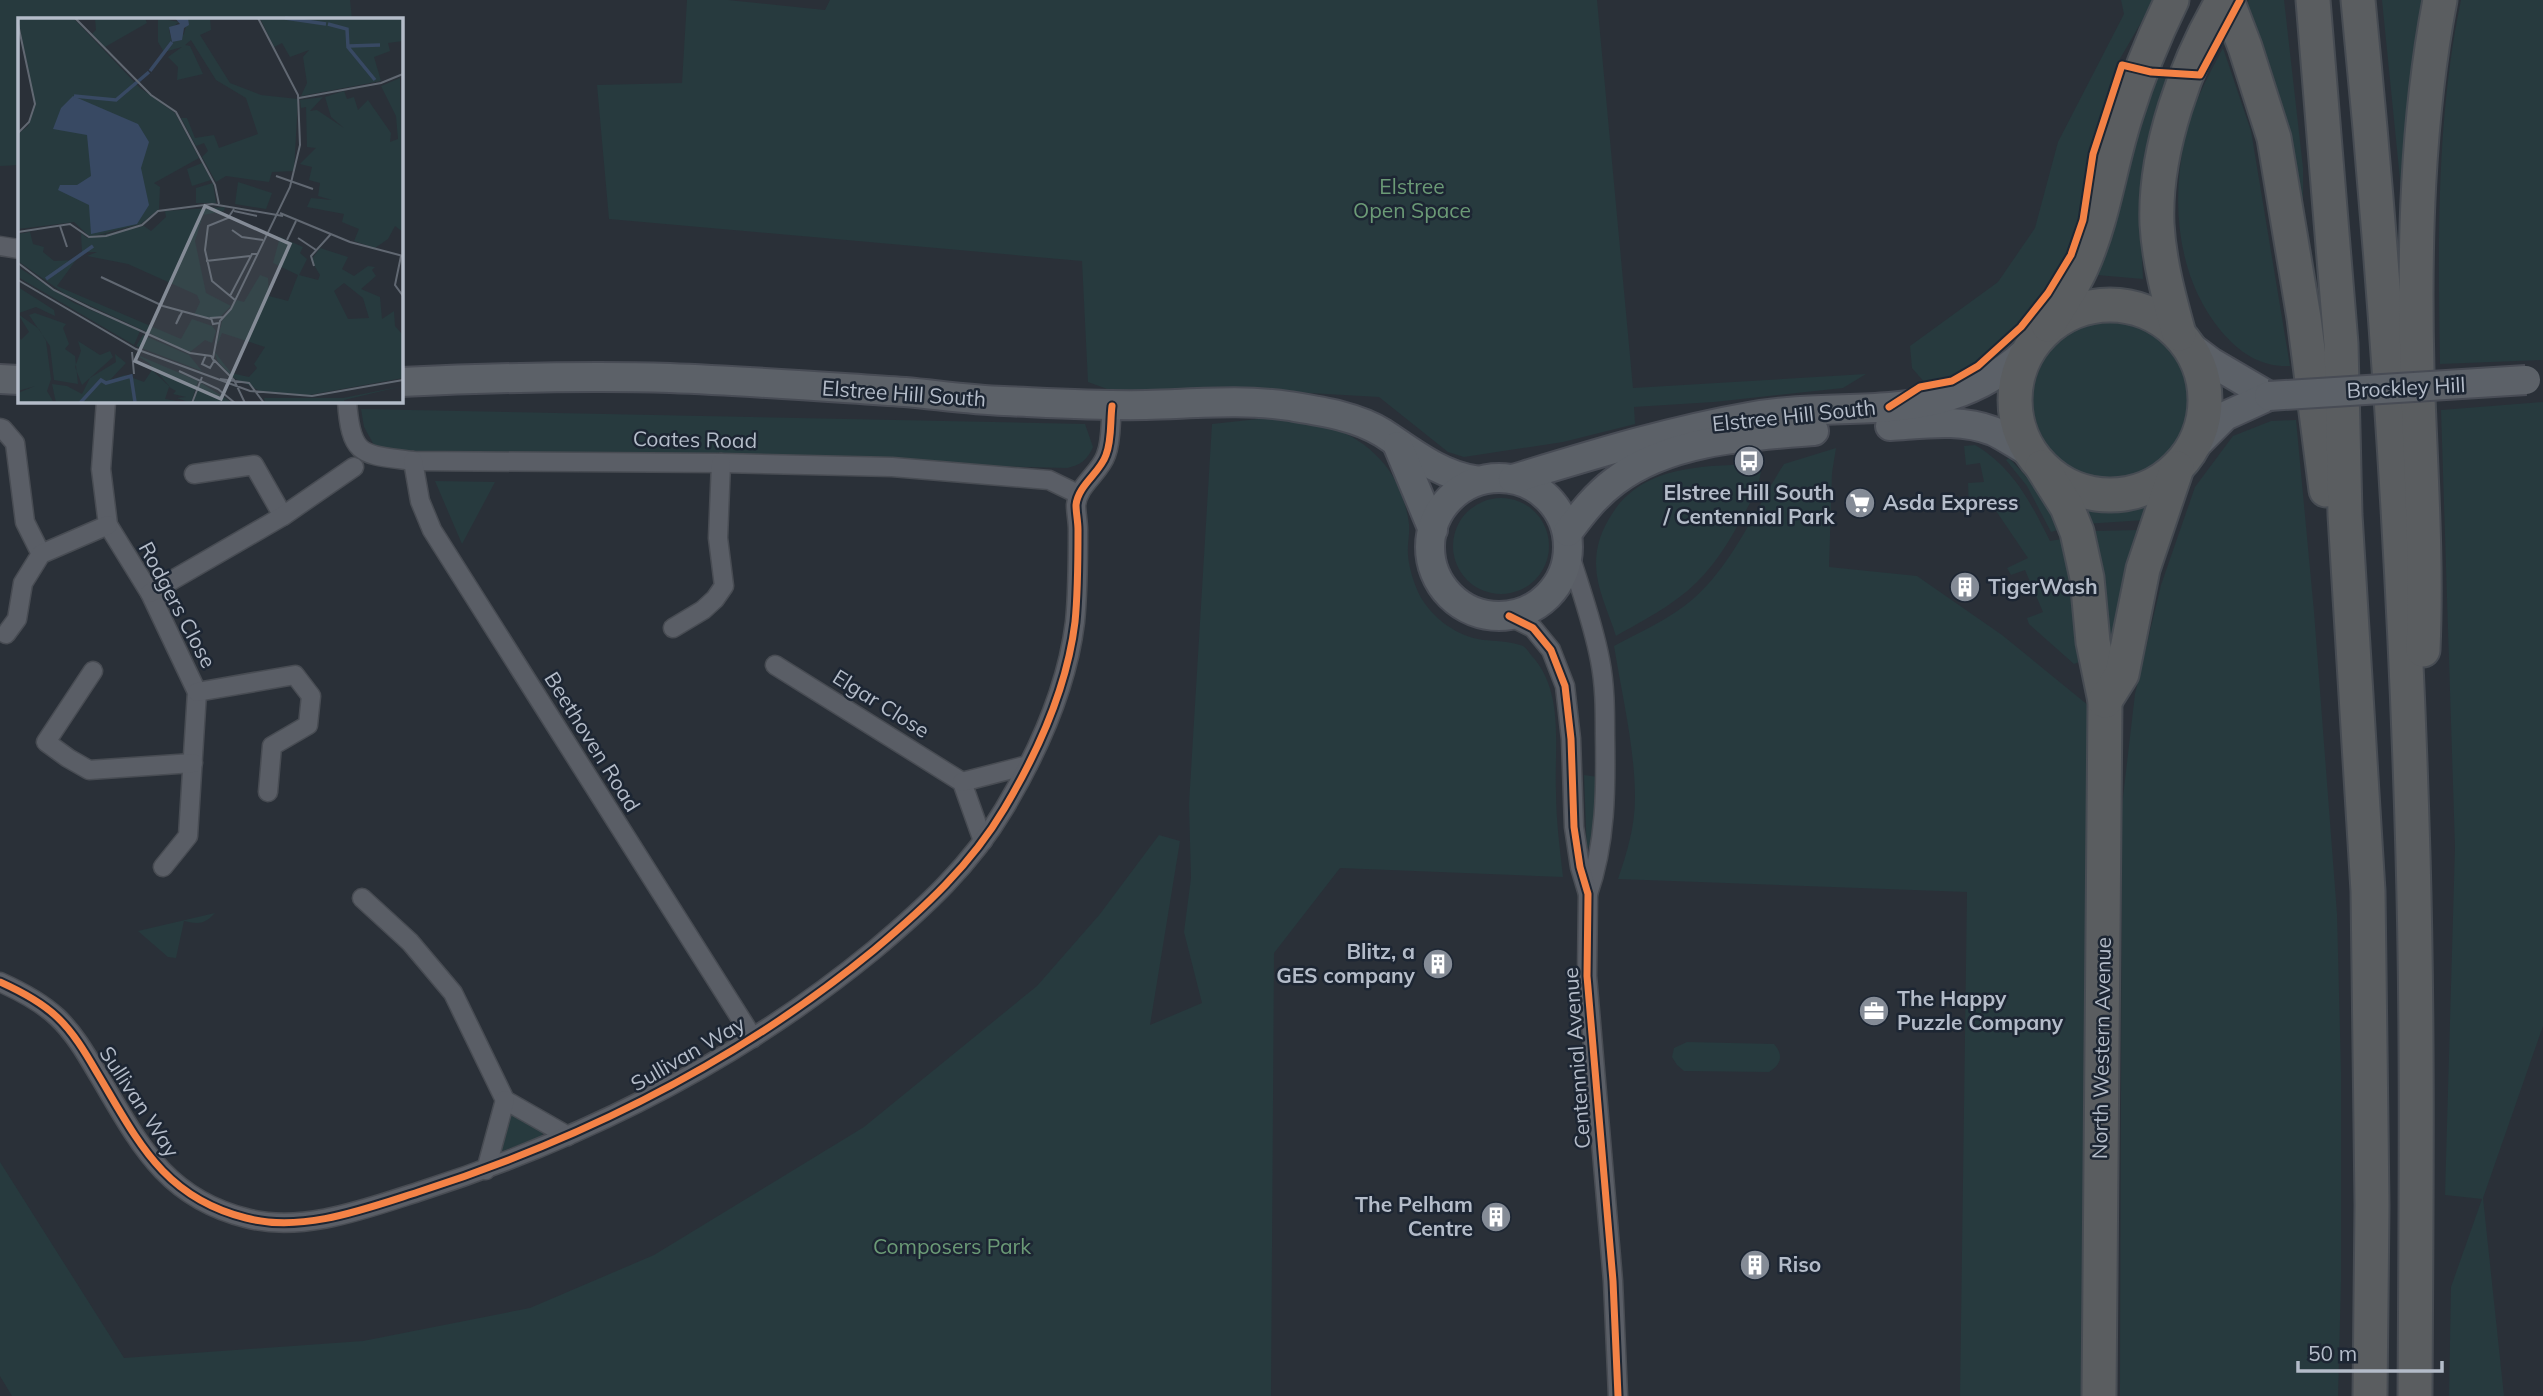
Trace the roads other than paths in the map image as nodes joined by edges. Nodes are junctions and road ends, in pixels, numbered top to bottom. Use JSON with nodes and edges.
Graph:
{"nodes":[{"id":1,"x":2172,"y":0,"type":"edge"},
{"id":2,"x":2225,"y":0,"type":"edge"},
{"id":3,"x":2313,"y":0,"type":"edge"},
{"id":4,"x":2358,"y":0,"type":"edge"},
{"id":5,"x":2440,"y":0,"type":"edge"},
{"id":6,"x":0,"y":246,"type":"edge"},
{"id":7,"x":18,"y":249,"type":"edge"},
{"id":8,"x":2048,"y":325,"type":"junction"},
{"id":9,"x":2183,"y":339,"type":"junction"},
{"id":10,"x":2026,"y":352,"type":"junction"},
{"id":11,"x":0,"y":379,"type":"edge"},
{"id":12,"x":18,"y":380,"type":"edge"},
{"id":13,"x":2534,"y":380,"type":"edge"},
{"id":14,"x":402,"y":382,"type":"edge"},
{"id":15,"x":2269,"y":396,"type":"junction"},
{"id":16,"x":106,"y":402,"type":"edge"},
{"id":17,"x":347,"y":402,"type":"edge"},
{"id":18,"x":1112,"y":405,"type":"junction"},
{"id":19,"x":0,"y":428,"type":"edge"},
{"id":20,"x":1398,"y":446,"type":"junction"},
{"id":21,"x":2185,"y":458,"type":"junction"},
{"id":22,"x":2036,"y":460,"type":"junction"},
{"id":23,"x":413,"y":461,"type":"junction"},
{"id":24,"x":720,"y":463,"type":"junction"},
{"id":25,"x":354,"y":467,"type":"dead end"},
{"id":26,"x":194,"y":474,"type":"dead end"},
{"id":27,"x":1514,"y":479,"type":"junction"},
{"id":28,"x":1475,"y":480,"type":"junction"},
{"id":29,"x":1078,"y":494,"type":"junction"},
{"id":30,"x":283,"y":516,"type":"junction"},
{"id":31,"x":108,"y":525,"type":"junction"},
{"id":32,"x":1433,"y":530,"type":"junction"},
{"id":33,"x":1568,"y":542,"type":"junction"},
{"id":34,"x":41,"y":554,"type":"junction"},
{"id":35,"x":150,"y":593,"type":"junction"},
{"id":36,"x":1509,"y":617,"type":"junction"},
{"id":37,"x":673,"y":628,"type":"dead end"},
{"id":38,"x":6,"y":634,"type":"dead end"},
{"id":39,"x":775,"y":665,"type":"dead end"},
{"id":40,"x":93,"y":671,"type":"dead end"},
{"id":41,"x":197,"y":692,"type":"junction"},
{"id":42,"x":2105,"y":701,"type":"junction"},
{"id":43,"x":193,"y":763,"type":"junction"},
{"id":44,"x":1028,"y":765,"type":"junction"},
{"id":45,"x":962,"y":782,"type":"junction"},
{"id":46,"x":268,"y":792,"type":"dead end"},
{"id":47,"x":2364,"y":808,"type":"junction"},
{"id":48,"x":983,"y":841,"type":"junction"},
{"id":49,"x":2413,"y":854,"type":"junction"},
{"id":50,"x":163,"y":867,"type":"dead end"},
{"id":51,"x":1588,"y":894,"type":"junction"},
{"id":52,"x":362,"y":898,"type":"dead end"},
{"id":53,"x":0,"y":982,"type":"edge"},
{"id":54,"x":753,"y":1038,"type":"junction"},
{"id":55,"x":505,"y":1100,"type":"junction"},
{"id":56,"x":568,"y":1136,"type":"junction"},
{"id":57,"x":486,"y":1170,"type":"junction"},
{"id":58,"x":1618,"y":1396,"type":"edge"},
{"id":59,"x":2099,"y":1396,"type":"edge"},
{"id":60,"x":2370,"y":1396,"type":"edge"},
{"id":61,"x":2415,"y":1396,"type":"edge"}],
"edges":[{"from":1,"to":8,"type":"highway"},
{"from":2,"to":9,"type":"highway"},
{"from":2,"to":47,"type":"highway"},
{"from":3,"to":47,"type":"highway"},
{"from":4,"to":49,"type":"highway"},
{"from":5,"to":49,"type":"highway"},
{"from":6,"to":7,"type":"street"},
{"from":8,"to":9,"type":"highway"},
{"from":8,"to":10,"type":"highway"},
{"from":9,"to":15,"type":"main road"},
{"from":9,"to":21,"type":"highway"},
{"from":10,"to":22,"type":"highway"},
{"from":10,"to":27,"type":"main road","name":"Elstree Hill South"},
{"from":11,"to":12,"type":"main road"},
{"from":13,"to":15,"type":"main road","name":"Brockley Hill","bridge":true},
{"from":14,"to":18,"type":"main road","name":"Elstree Hill South"},
{"from":15,"to":21,"type":"main road","name":"Brockley Hill"},
{"from":16,"to":31,"type":"street","name":"Rodgers Close"},
{"from":17,"to":23,"type":"street","name":"Coates Road"},
{"from":18,"to":20,"type":"main road","name":"Elstree Hill South"},
{"from":18,"to":29,"type":"street"},
{"from":19,"to":34,"type":"street"},
{"from":20,"to":28,"type":"main road","name":"Elstree Hill South"},
{"from":20,"to":32,"type":"main road"},
{"from":21,"to":22,"type":"highway"},
{"from":21,"to":42,"type":"highway","name":"North Western Avenue"},
{"from":22,"to":33,"type":"main road","name":"Elstree Hill South"},
{"from":22,"to":42,"type":"highway","name":"North Western Avenue"},
{"from":23,"to":24,"type":"street","name":"Coates Road"},
{"from":23,"to":54,"type":"street","name":"Beethoven Road"},
{"from":24,"to":29,"type":"street","name":"Coates Road"},
{"from":24,"to":37,"type":"street"},
{"from":25,"to":30,"type":"street"},
{"from":26,"to":30,"type":"street"},
{"from":27,"to":28,"type":"main road"},
{"from":27,"to":33,"type":"main road"},
{"from":28,"to":32,"type":"main road"},
{"from":29,"to":44,"type":"street","name":"Sullivan Way"},
{"from":30,"to":35,"type":"street"},
{"from":31,"to":34,"type":"street"},
{"from":31,"to":35,"type":"street","name":"Rodgers Close"},
{"from":32,"to":36,"type":"main road"},
{"from":33,"to":36,"type":"main road"},
{"from":33,"to":51,"type":"street","name":"Centennial Avenue"},
{"from":34,"to":38,"type":"street"},
{"from":35,"to":41,"type":"street","name":"Rodgers Close"},
{"from":36,"to":51,"type":"street","name":"Centennial Avenue"},
{"from":39,"to":45,"type":"street","name":"Elgar Close"},
{"from":40,"to":43,"type":"street"},
{"from":41,"to":43,"type":"street","name":"Rodgers Close"},
{"from":41,"to":46,"type":"street"},
{"from":42,"to":59,"type":"highway","name":"North Western Avenue"},
{"from":43,"to":50,"type":"street","name":"Rodgers Close"},
{"from":44,"to":45,"type":"street"},
{"from":44,"to":48,"type":"street","name":"Sullivan Way"},
{"from":45,"to":48,"type":"street"},
{"from":47,"to":60,"type":"highway"},
{"from":48,"to":54,"type":"street","name":"Sullivan Way"},
{"from":49,"to":61,"type":"highway"},
{"from":51,"to":58,"type":"street","name":"Centennial Avenue"},
{"from":52,"to":55,"type":"street"},
{"from":53,"to":57,"type":"street","name":"Sullivan Way"},
{"from":54,"to":56,"type":"street","name":"Sullivan Way"},
{"from":55,"to":56,"type":"street"},
{"from":55,"to":57,"type":"street"},
{"from":56,"to":57,"type":"street","name":"Sullivan Way"}]}
